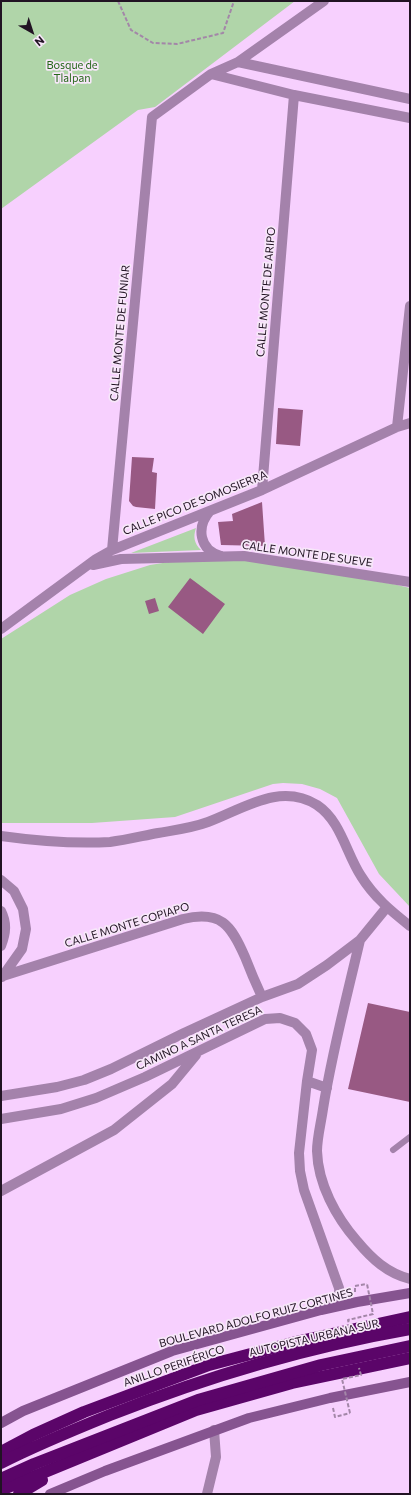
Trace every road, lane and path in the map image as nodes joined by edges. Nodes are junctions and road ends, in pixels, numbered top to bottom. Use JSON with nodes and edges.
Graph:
{"nodes":[{"id":1,"x":118,"y":1,"type":"edge"},
{"id":2,"x":234,"y":1,"type":"edge"},
{"id":3,"x":324,"y":1,"type":"edge"},
{"id":4,"x":238,"y":62,"type":"junction"},
{"id":5,"x":211,"y":74,"type":"junction"},
{"id":6,"x":294,"y":95,"type":"junction"},
{"id":7,"x":410,"y":99,"type":"edge"},
{"id":8,"x":410,"y":118,"type":"edge"},
{"id":9,"x":410,"y":306,"type":"edge"},
{"id":10,"x":410,"y":423,"type":"edge"},
{"id":11,"x":397,"y":427,"type":"junction"},
{"id":12,"x":262,"y":490,"type":"junction"},
{"id":13,"x":210,"y":511,"type":"junction"},
{"id":14,"x":112,"y":550,"type":"junction"},
{"id":15,"x":222,"y":557,"type":"junction"},
{"id":16,"x":82,"y":569,"type":"junction"},
{"id":17,"x":410,"y":582,"type":"edge"},
{"id":18,"x":1,"y":628,"type":"edge"},
{"id":19,"x":1,"y":836,"type":"edge"},
{"id":20,"x":1,"y":880,"type":"edge"},
{"id":21,"x":387,"y":907,"type":"junction"},
{"id":22,"x":1,"y":910,"type":"edge"},
{"id":23,"x":410,"y":926,"type":"edge"},
{"id":24,"x":360,"y":940,"type":"junction"},
{"id":25,"x":1,"y":946,"type":"edge"},
{"id":26,"x":2,"y":978,"type":"edge"},
{"id":27,"x":262,"y":997,"type":"junction"},
{"id":28,"x":198,"y":1052,"type":"junction"},
{"id":29,"x":306,"y":1081,"type":"junction"},
{"id":30,"x":327,"y":1088,"type":"junction"},
{"id":31,"x":1,"y":1096,"type":"edge"},
{"id":32,"x":1,"y":1119,"type":"edge"},
{"id":33,"x":410,"y":1137,"type":"edge"},
{"id":34,"x":393,"y":1150,"type":"dead end"},
{"id":35,"x":1,"y":1192,"type":"edge"},
{"id":36,"x":410,"y":1272,"type":"edge"},
{"id":37,"x":397,"y":1276,"type":"junction"},
{"id":38,"x":410,"y":1279,"type":"edge"},
{"id":39,"x":367,"y":1284,"type":"dead end"},
{"id":40,"x":354,"y":1286,"type":"dead end"},
{"id":41,"x":410,"y":1293,"type":"edge"},
{"id":42,"x":322,"y":1310,"type":"junction"},
{"id":43,"x":410,"y":1317,"type":"edge"},
{"id":44,"x":410,"y":1329,"type":"edge"},
{"id":45,"x":410,"y":1346,"type":"edge"},
{"id":46,"x":410,"y":1358,"type":"edge"},
{"id":47,"x":410,"y":1382,"type":"edge"},
{"id":48,"x":350,"y":1413,"type":"dead end"},
{"id":49,"x":335,"y":1417,"type":"dead end"},
{"id":50,"x":1,"y":1423,"type":"edge"},
{"id":51,"x":214,"y":1430,"type":"junction"},
{"id":52,"x":33,"y":1435,"type":"junction"},
{"id":53,"x":102,"y":1448,"type":"junction"},
{"id":54,"x":1,"y":1449,"type":"edge"},
{"id":55,"x":1,"y":1452,"type":"edge"},
{"id":56,"x":1,"y":1462,"type":"edge"},
{"id":57,"x":1,"y":1479,"type":"edge"},
{"id":58,"x":1,"y":1490,"type":"edge"},
{"id":59,"x":19,"y":1494,"type":"edge"},
{"id":60,"x":50,"y":1494,"type":"edge"},
{"id":61,"x":207,"y":1494,"type":"edge"}],
"edges":[{"from":1,"to":2,"type":"path"},
{"from":3,"to":4,"type":"street"},
{"from":4,"to":5,"type":"street"},
{"from":4,"to":7,"type":"street"},
{"from":5,"to":6,"type":"street"},
{"from":5,"to":14,"type":"street","name":"CALLE MONTE DE FUNIAR"},
{"from":6,"to":8,"type":"street"},
{"from":6,"to":12,"type":"street","name":"CALLE MONTE DE ARIPO"},
{"from":9,"to":11,"type":"street"},
{"from":10,"to":11,"type":"street","name":"CALLE PICO DE SOMOSIERRA"},
{"from":11,"to":12,"type":"street","name":"CALLE PICO DE SOMOSIERRA"},
{"from":12,"to":13,"type":"street","name":"CALLE PICO DE SOMOSIERRA"},
{"from":13,"to":14,"type":"street","name":"CALLE PICO DE SOMOSIERRA"},
{"from":13,"to":15,"type":"street"},
{"from":14,"to":16,"type":"street","name":"CALLE PICO DE SOMOSIERRA"},
{"from":15,"to":16,"type":"street","name":"CALLE MONTE DE SUEVE"},
{"from":15,"to":17,"type":"street","name":"CALLE MONTE DE SUEVE"},
{"from":16,"to":18,"type":"street","name":"CALLE PICO DE SOMOSIERRA"},
{"from":19,"to":21,"type":"street"},
{"from":20,"to":26,"type":"street"},
{"from":21,"to":23,"type":"street"},
{"from":21,"to":24,"type":"street","name":"CAMINO A SANTA TERESA"},
{"from":22,"to":25,"type":"street"},
{"from":24,"to":27,"type":"street","name":"CAMINO A SANTA TERESA"},
{"from":24,"to":30,"type":"street","name":"CAMINO A SANTA TERESA"},
{"from":26,"to":27,"type":"street","name":"CALLE MONTE COPIAPO"},
{"from":27,"to":31,"type":"street","name":"CAMINO A SANTA TERESA"},
{"from":28,"to":29,"type":"street","name":"CAMINO A SANTA TERESA"},
{"from":28,"to":32,"type":"street","name":"CAMINO A SANTA TERESA"},
{"from":28,"to":35,"type":"street"},
{"from":29,"to":30,"type":"street"},
{"from":29,"to":42,"type":"street","name":"CAMINO A SANTA TERESA"},
{"from":30,"to":37,"type":"street","name":"CAMINO A SANTA TERESA"},
{"from":33,"to":34,"type":"lane"},
{"from":36,"to":37,"type":"lane"},
{"from":37,"to":38,"type":"street","name":"CAMINO A SANTA TERESA"},
{"from":39,"to":40,"type":"path"},
{"from":41,"to":42,"type":"main road","name":"BOULEVARD ADOLFO RUIZ CORTINES"},
{"from":42,"to":50,"type":"main road","name":"BOULEVARD ADOLFO RUIZ CORTINES"},
{"from":43,"to":52,"type":"highway","name":"ANILLO PERIFÉRICO"},
{"from":44,"to":56,"type":"highway","name":"AUTOPISTA URBANA SUR","bridge":true},
{"from":45,"to":57,"type":"highway","bridge":true},
{"from":46,"to":53,"type":"highway"},
{"from":47,"to":51,"type":"main road"},
{"from":48,"to":49,"type":"path"},
{"from":51,"to":60,"type":"main road"},
{"from":51,"to":61,"type":"street"},
{"from":52,"to":54,"type":"highway"},
{"from":52,"to":55,"type":"highway","name":"ANILLO PERIFÉRICO"},
{"from":53,"to":58,"type":"highway"},
{"from":53,"to":59,"type":"highway"}]}
